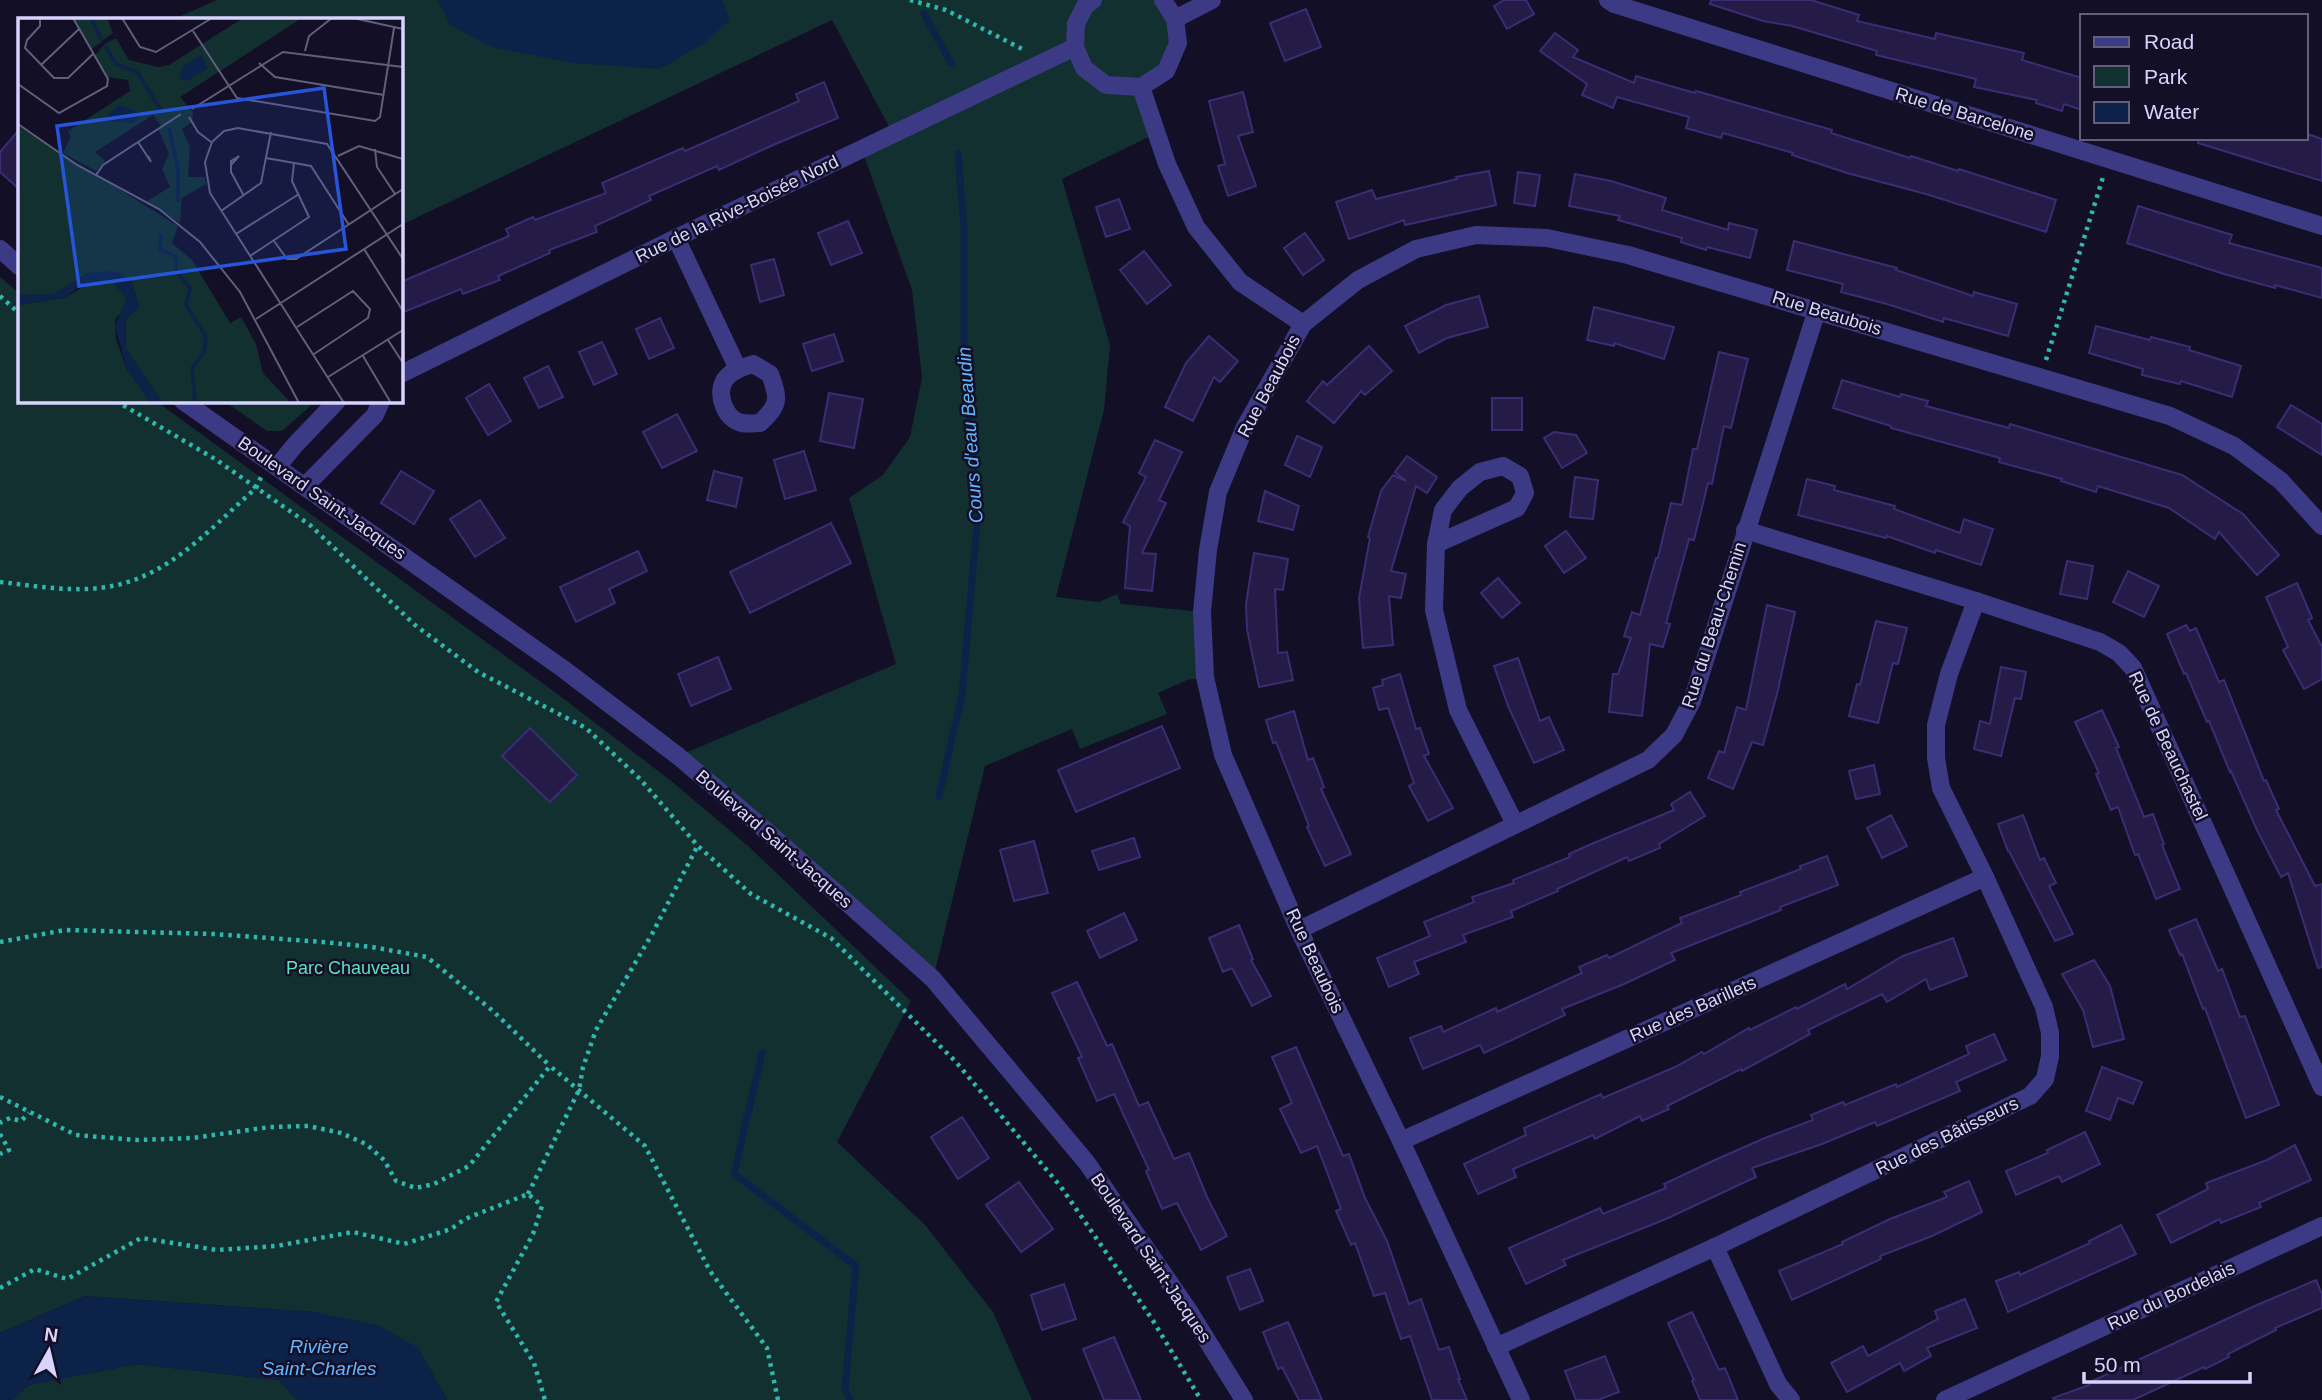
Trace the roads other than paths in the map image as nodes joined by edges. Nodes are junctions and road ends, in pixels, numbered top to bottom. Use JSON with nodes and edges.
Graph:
{"nodes":[{"id":1,"x":1093,"y":0,"type":"edge"},
{"id":2,"x":1163,"y":0,"type":"edge"},
{"id":3,"x":1212,"y":0,"type":"edge"},
{"id":4,"x":1608,"y":0,"type":"edge"},
{"id":5,"x":1175,"y":19,"type":"junction"},
{"id":6,"x":1075,"y":47,"type":"junction"},
{"id":7,"x":1141,"y":87,"type":"junction"},
{"id":8,"x":2322,"y":226,"type":"edge"},
{"id":9,"x":676,"y":239,"type":"junction"},
{"id":10,"x":0,"y":249,"type":"edge"},
{"id":11,"x":18,"y":265,"type":"edge"},
{"id":12,"x":1817,"y":310,"type":"junction"},
{"id":13,"x":1303,"y":324,"type":"junction"},
{"id":14,"x":738,"y":369,"type":"dead end"},
{"id":15,"x":402,"y":374,"type":"edge"},
{"id":16,"x":184,"y":402,"type":"edge"},
{"id":17,"x":336,"y":402,"type":"edge"},
{"id":18,"x":381,"y":402,"type":"edge"},
{"id":19,"x":277,"y":467,"type":"junction"},
{"id":20,"x":305,"y":486,"type":"junction"},
{"id":21,"x":2322,"y":526,"type":"edge"},
{"id":22,"x":1745,"y":530,"type":"junction"},
{"id":23,"x":1436,"y":544,"type":"junction"},
{"id":24,"x":1976,"y":601,"type":"junction"},
{"id":25,"x":1515,"y":824,"type":"junction"},
{"id":26,"x":1985,"y":877,"type":"junction"},
{"id":27,"x":1299,"y":930,"type":"junction"},
{"id":28,"x":2322,"y":1087,"type":"edge"},
{"id":29,"x":1401,"y":1141,"type":"junction"},
{"id":30,"x":2322,"y":1226,"type":"edge"},
{"id":31,"x":1715,"y":1248,"type":"junction"},
{"id":32,"x":1496,"y":1348,"type":"junction"},
{"id":33,"x":1244,"y":1400,"type":"edge"},
{"id":34,"x":1521,"y":1400,"type":"edge"},
{"id":35,"x":1791,"y":1400,"type":"edge"},
{"id":36,"x":1945,"y":1400,"type":"edge"}],
"edges":[{"from":1,"to":6,"type":"street"},
{"from":2,"to":5,"type":"street"},
{"from":3,"to":5,"type":"street"},
{"from":4,"to":8,"type":"street","name":"Rue de Barcelone"},
{"from":5,"to":7,"type":"street"},
{"from":6,"to":7,"type":"street"},
{"from":6,"to":9,"type":"street","name":"Rue de la Rive-Boisée Nord"},
{"from":7,"to":13,"type":"street"},
{"from":9,"to":14,"type":"street"},
{"from":9,"to":15,"type":"street","name":"Rue de la Rive-Boisée Nord"},
{"from":10,"to":11,"type":"street"},
{"from":12,"to":13,"type":"street","name":"Rue Beaubois"},
{"from":12,"to":21,"type":"street","name":"Rue Beaubois"},
{"from":12,"to":22,"type":"street","name":"Rue du Beau-Chemin"},
{"from":13,"to":27,"type":"street","name":"Rue Beaubois"},
{"from":16,"to":19,"type":"street","name":"Boulevard Saint-Jacques"},
{"from":17,"to":19,"type":"street"},
{"from":18,"to":20,"type":"street"},
{"from":19,"to":20,"type":"street","name":"Boulevard Saint-Jacques"},
{"from":20,"to":33,"type":"street","name":"Boulevard Saint-Jacques"},
{"from":22,"to":24,"type":"street","name":"Rue de Beauchastel"},
{"from":22,"to":25,"type":"street","name":"Rue du Beau-Chemin"},
{"from":23,"to":23,"type":"street"},
{"from":23,"to":25,"type":"street"},
{"from":24,"to":26,"type":"street","name":"Rue des Bâtisseurs"},
{"from":24,"to":28,"type":"street","name":"Rue de Beauchastel"},
{"from":25,"to":27,"type":"street","name":"Rue du Beau-Chemin"},
{"from":26,"to":29,"type":"street","name":"Rue des Barillets"},
{"from":26,"to":31,"type":"street","name":"Rue des Bâtisseurs"},
{"from":27,"to":29,"type":"street","name":"Rue Beaubois"},
{"from":29,"to":32,"type":"street","name":"Rue Beaubois"},
{"from":30,"to":36,"type":"street","name":"Rue du Bordelais"},
{"from":31,"to":32,"type":"street","name":"Rue des Bâtisseurs"},
{"from":31,"to":35,"type":"street"},
{"from":32,"to":34,"type":"street","name":"Rue Beaubois"}]}
